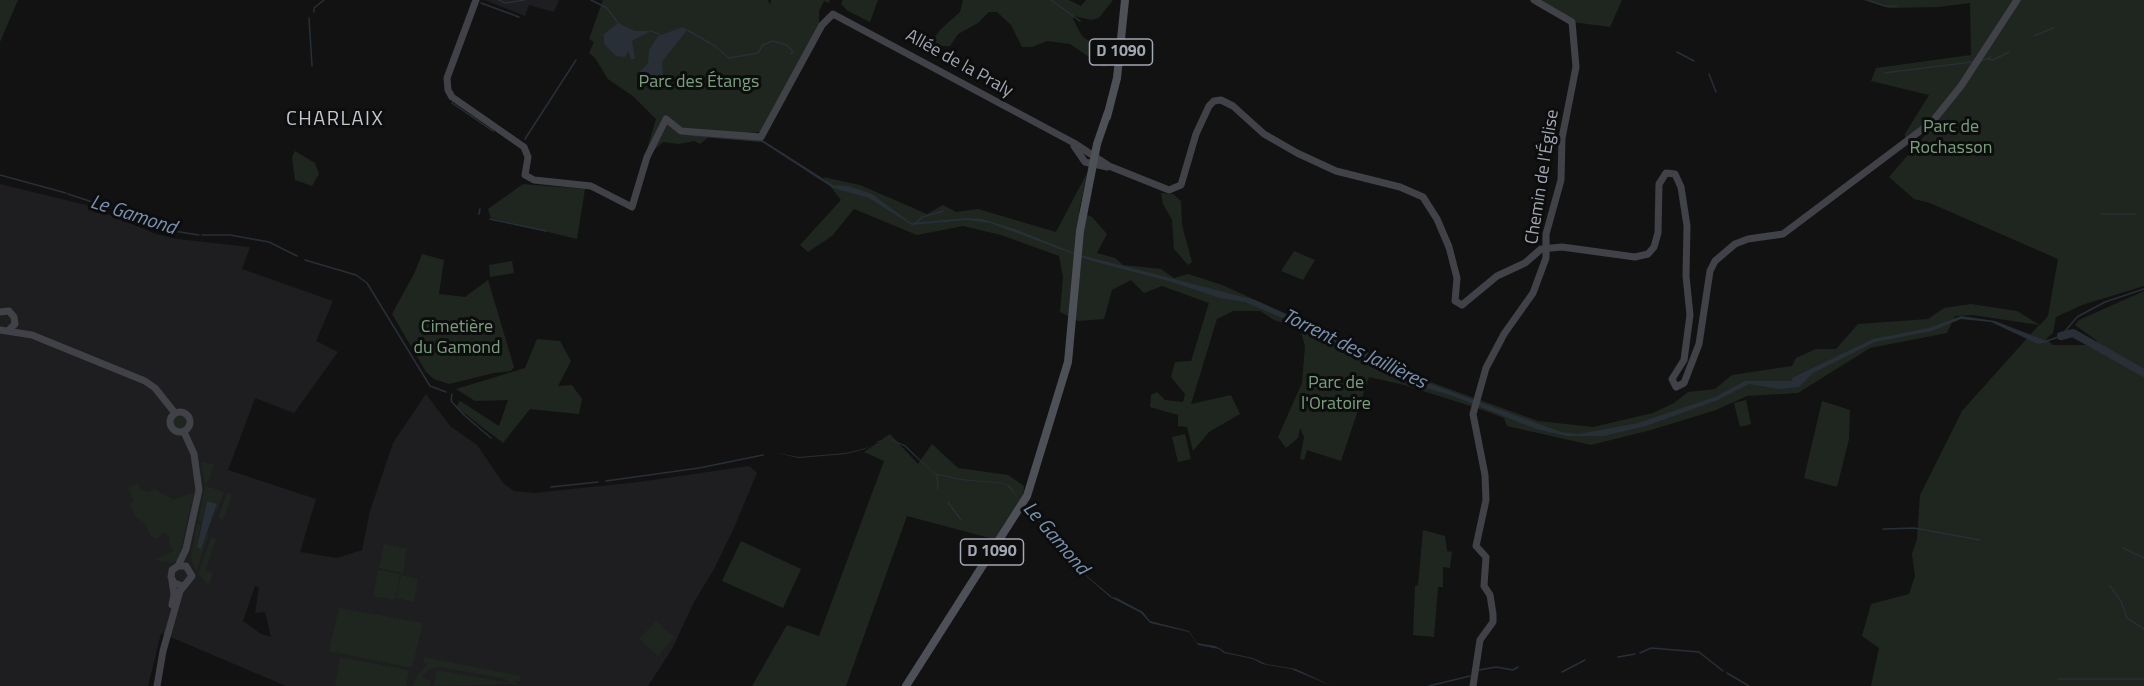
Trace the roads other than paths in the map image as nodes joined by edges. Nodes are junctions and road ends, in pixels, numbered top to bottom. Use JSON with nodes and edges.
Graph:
{"nodes":[{"id":1,"x":476,"y":0,"type":"edge"},
{"id":2,"x":1125,"y":0,"type":"edge"},
{"id":3,"x":1534,"y":0,"type":"edge"},
{"id":4,"x":2017,"y":0,"type":"edge"},
{"id":5,"x":1095,"y":162,"type":"junction"},
{"id":6,"x":1547,"y":248,"type":"junction"},
{"id":7,"x":0,"y":312,"type":"edge"},
{"id":8,"x":15,"y":321,"type":"junction"},
{"id":9,"x":4,"y":331,"type":"edge"},
{"id":10,"x":32,"y":335,"type":"junction"},
{"id":11,"x":175,"y":413,"type":"junction"},
{"id":12,"x":184,"y":432,"type":"junction"},
{"id":13,"x":186,"y":549,"type":"junction"},
{"id":14,"x":178,"y":566,"type":"junction"},
{"id":15,"x":189,"y":569,"type":"junction"},
{"id":16,"x":172,"y":581,"type":"junction"},
{"id":17,"x":183,"y":586,"type":"junction"},
{"id":18,"x":155,"y":686,"type":"edge"},
{"id":19,"x":906,"y":686,"type":"edge"},
{"id":20,"x":1473,"y":686,"type":"edge"}],
"edges":[{"from":1,"to":5,"type":"street","name":"Allée de la Praly"},
{"from":2,"to":5,"type":"main road","number":"D 1090"},
{"from":3,"to":6,"type":"street","name":"Chemin de l'Église"},
{"from":4,"to":6,"type":"street"},
{"from":5,"to":6,"type":"street","name":"Allée de la Praly"},
{"from":5,"to":19,"type":"main road","number":"D 1090"},
{"from":6,"to":20,"type":"street","name":"Chemin de l'Église"},
{"from":7,"to":8,"type":"street"},
{"from":8,"to":9,"type":"street"},
{"from":8,"to":10,"type":"street"},
{"from":9,"to":10,"type":"street"},
{"from":10,"to":11,"type":"street"},
{"from":11,"to":12,"type":"street"},
{"from":11,"to":12,"type":"street"},
{"from":12,"to":13,"type":"street"},
{"from":13,"to":14,"type":"street"},
{"from":13,"to":15,"type":"street"},
{"from":14,"to":15,"type":"street"},
{"from":14,"to":16,"type":"street"},
{"from":15,"to":17,"type":"street"},
{"from":16,"to":17,"type":"street"},
{"from":16,"to":18,"type":"street"},
{"from":17,"to":18,"type":"street"}]}
